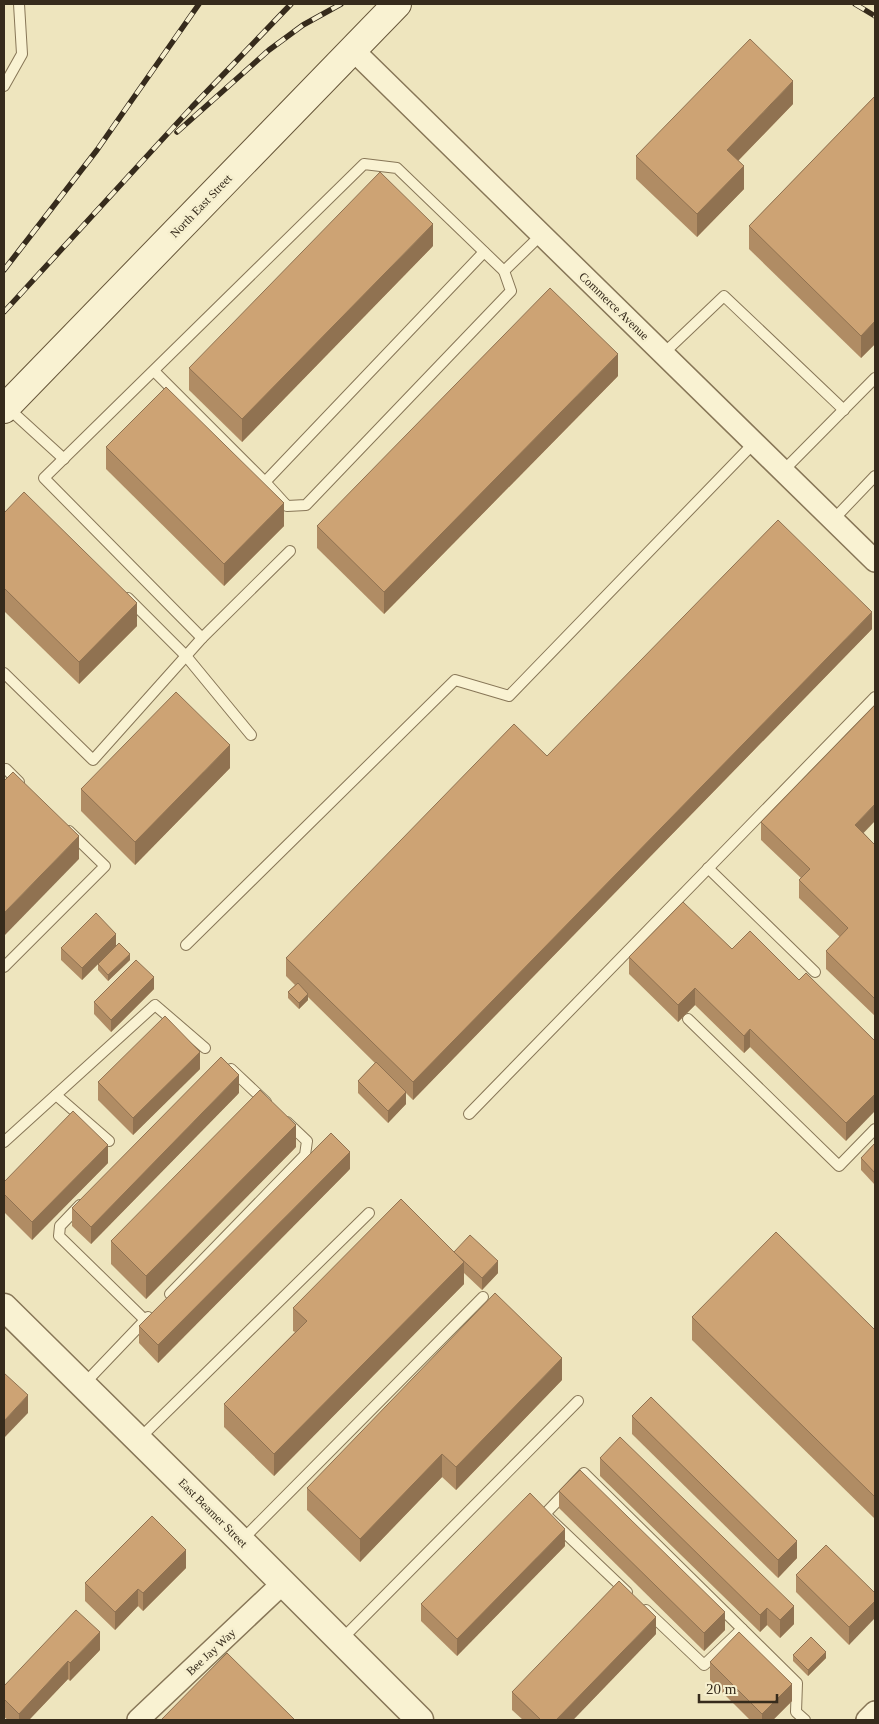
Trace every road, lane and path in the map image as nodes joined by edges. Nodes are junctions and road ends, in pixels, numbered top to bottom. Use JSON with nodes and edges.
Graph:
{"nodes":[{"id":1,"x":19,"y":4,"type":"edge"},
{"id":2,"x":397,"y":4,"type":"edge"},
{"id":3,"x":352,"y":50,"type":"junction"},
{"id":4,"x":4,"y":86,"type":"edge"},
{"id":5,"x":541,"y":234,"type":"junction"},
{"id":6,"x":484,"y":252,"type":"junction"},
{"id":7,"x":504,"y":271,"type":"junction"},
{"id":8,"x":663,"y":354,"type":"junction"},
{"id":9,"x":154,"y":371,"type":"junction"},
{"id":10,"x":875,"y":378,"type":"edge"},
{"id":11,"x":5,"y":408,"type":"edge"},
{"id":12,"x":844,"y":410,"type":"junction"},
{"id":13,"x":754,"y":443,"type":"junction"},
{"id":14,"x":64,"y":459,"type":"junction"},
{"id":15,"x":783,"y":471,"type":"junction"},
{"id":16,"x":875,"y":476,"type":"edge"},
{"id":17,"x":264,"y":482,"type":"junction"},
{"id":18,"x":833,"y":520,"type":"junction"},
{"id":19,"x":290,"y":551,"type":"dead end"},
{"id":20,"x":875,"y":561,"type":"edge"},
{"id":21,"x":118,"y":588,"type":"edge"},
{"id":22,"x":202,"y":638,"type":"junction"},
{"id":23,"x":186,"y":656,"type":"junction"},
{"id":24,"x":4,"y":673,"type":"edge"},
{"id":25,"x":875,"y":696,"type":"edge"},
{"id":26,"x":251,"y":735,"type":"dead end"},
{"id":27,"x":4,"y":769,"type":"edge"},
{"id":28,"x":27,"y":790,"type":"edge"},
{"id":29,"x":62,"y":824,"type":"edge"},
{"id":30,"x":708,"y":868,"type":"junction"},
{"id":31,"x":186,"y":945,"type":"dead end"},
{"id":32,"x":4,"y":968,"type":"edge"},
{"id":33,"x":815,"y":972,"type":"dead end"},
{"id":34,"x":688,"y":1019,"type":"dead end"},
{"id":35,"x":205,"y":1048,"type":"dead end"},
{"id":36,"x":224,"y":1066,"type":"edge"},
{"id":37,"x":56,"y":1095,"type":"junction"},
{"id":38,"x":469,"y":1114,"type":"dead end"},
{"id":39,"x":875,"y":1129,"type":"edge"},
{"id":40,"x":109,"y":1141,"type":"dead end"},
{"id":41,"x":4,"y":1142,"type":"edge"},
{"id":42,"x":87,"y":1198,"type":"edge"},
{"id":43,"x":369,"y":1214,"type":"dead end"},
{"id":44,"x":483,"y":1297,"type":"dead end"},
{"id":45,"x":166,"y":1299,"type":"edge"},
{"id":46,"x":4,"y":1308,"type":"edge"},
{"id":47,"x":83,"y":1385,"type":"junction"},
{"id":48,"x":578,"y":1401,"type":"dead end"},
{"id":49,"x":138,"y":1440,"type":"junction"},
{"id":50,"x":241,"y":1541,"type":"junction"},
{"id":51,"x":283,"y":1583,"type":"junction"},
{"id":52,"x":742,"y":1629,"type":"junction"},
{"id":53,"x":341,"y":1641,"type":"junction"},
{"id":54,"x":875,"y":1712,"type":"edge"},
{"id":55,"x":412,"y":1718,"type":"edge"},
{"id":56,"x":138,"y":1720,"type":"edge"},
{"id":57,"x":805,"y":1720,"type":"edge"},
{"id":58,"x":867,"y":1720,"type":"edge"}],
"edges":[{"from":1,"to":4,"type":"lane"},
{"from":2,"to":3,"type":"main road","name":"North East Street"},
{"from":3,"to":5,"type":"street","name":"Commerce Avenue"},
{"from":3,"to":11,"type":"main road","name":"North East Street"},
{"from":5,"to":7,"type":"lane"},
{"from":5,"to":8,"type":"street","name":"Commerce Avenue"},
{"from":6,"to":7,"type":"lane"},
{"from":6,"to":9,"type":"lane"},
{"from":6,"to":17,"type":"lane"},
{"from":7,"to":17,"type":"lane"},
{"from":8,"to":12,"type":"lane"},
{"from":8,"to":13,"type":"street","name":"Commerce Avenue"},
{"from":9,"to":14,"type":"lane"},
{"from":9,"to":17,"type":"lane"},
{"from":10,"to":12,"type":"lane"},
{"from":11,"to":14,"type":"lane"},
{"from":12,"to":15,"type":"lane"},
{"from":13,"to":15,"type":"street","name":"Commerce Avenue"},
{"from":13,"to":31,"type":"lane"},
{"from":14,"to":22,"type":"lane"},
{"from":15,"to":18,"type":"street","name":"Commerce Avenue"},
{"from":16,"to":18,"type":"lane"},
{"from":18,"to":20,"type":"street","name":"Commerce Avenue"},
{"from":19,"to":22,"type":"lane"},
{"from":21,"to":23,"type":"lane"},
{"from":22,"to":23,"type":"lane"},
{"from":23,"to":24,"type":"lane"},
{"from":23,"to":26,"type":"lane"},
{"from":25,"to":30,"type":"lane"},
{"from":27,"to":28,"type":"lane"},
{"from":29,"to":32,"type":"lane"},
{"from":30,"to":33,"type":"lane"},
{"from":30,"to":38,"type":"lane"},
{"from":34,"to":39,"type":"lane"},
{"from":35,"to":37,"type":"lane"},
{"from":36,"to":45,"type":"lane"},
{"from":37,"to":40,"type":"lane"},
{"from":37,"to":41,"type":"lane"},
{"from":42,"to":47,"type":"lane"},
{"from":43,"to":49,"type":"lane"},
{"from":44,"to":50,"type":"lane"},
{"from":46,"to":47,"type":"street","name":"East Beamer Street"},
{"from":47,"to":49,"type":"street","name":"East Beamer Street"},
{"from":48,"to":53,"type":"lane"},
{"from":49,"to":50,"type":"street","name":"East Beamer Street"},
{"from":50,"to":51,"type":"street","name":"East Beamer Street"},
{"from":51,"to":53,"type":"street","name":"East Beamer Street"},
{"from":51,"to":56,"type":"street","name":"Bee Jay Way"},
{"from":52,"to":52,"type":"lane"},
{"from":52,"to":57,"type":"lane"},
{"from":53,"to":55,"type":"street","name":"East Beamer Street"},
{"from":54,"to":58,"type":"street"}]}
